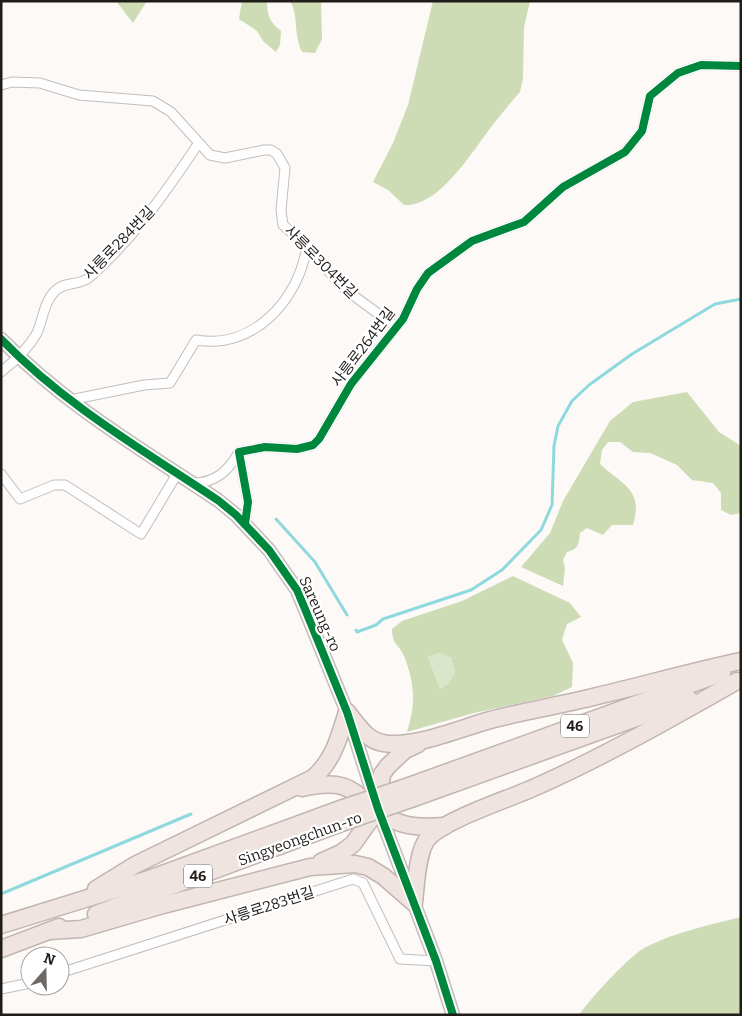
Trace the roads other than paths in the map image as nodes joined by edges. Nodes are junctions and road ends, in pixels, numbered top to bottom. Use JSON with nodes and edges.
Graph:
{"nodes":[{"id":1,"x":741,"y":66,"type":"edge"},
{"id":2,"x":1,"y":84,"type":"edge"},
{"id":3,"x":198,"y":144,"type":"junction"},
{"id":4,"x":307,"y":246,"type":"junction"},
{"id":5,"x":396,"y":327,"type":"junction"},
{"id":6,"x":1,"y":339,"type":"edge"},
{"id":7,"x":20,"y":356,"type":"junction"},
{"id":8,"x":1,"y":372,"type":"edge"},
{"id":9,"x":70,"y":400,"type":"junction"},
{"id":10,"x":239,"y":452,"type":"junction"},
{"id":11,"x":1,"y":474,"type":"edge"},
{"id":12,"x":177,"y":474,"type":"junction"},
{"id":13,"x":192,"y":483,"type":"junction"},
{"id":14,"x":245,"y":524,"type":"junction"},
{"id":15,"x":741,"y":661,"type":"edge"},
{"id":16,"x":740,"y":676,"type":"edge"},
{"id":17,"x":347,"y":712,"type":"junction"},
{"id":18,"x":437,"y":737,"type":"junction"},
{"id":19,"x":289,"y":792,"type":"junction"},
{"id":20,"x":378,"y":809,"type":"junction"},
{"id":21,"x":345,"y":815,"type":"junction"},
{"id":22,"x":445,"y":826,"type":"junction"},
{"id":23,"x":310,"y":866,"type":"junction"},
{"id":24,"x":76,"y":902,"type":"junction"},
{"id":25,"x":414,"y":903,"type":"junction"},
{"id":26,"x":1,"y":925,"type":"edge"},
{"id":27,"x":49,"y":931,"type":"junction"},
{"id":28,"x":1,"y":949,"type":"edge"},
{"id":29,"x":436,"y":961,"type":"junction"},
{"id":30,"x":70,"y":970,"type":"edge"},
{"id":31,"x":20,"y":985,"type":"edge"},
{"id":32,"x":1,"y":989,"type":"edge"},
{"id":33,"x":453,"y":1015,"type":"edge"}],
"edges":[{"from":1,"to":5,"type":"street","name":"사릉로264번길"},
{"from":2,"to":3,"type":"street","name":"사릉로304번길"},
{"from":3,"to":4,"type":"street","name":"사릉로304번길"},
{"from":3,"to":7,"type":"street","name":"사릉로284번길"},
{"from":4,"to":5,"type":"street","name":"사릉로304번길"},
{"from":4,"to":9,"type":"street"},
{"from":5,"to":10,"type":"street","name":"사릉로264번길"},
{"from":6,"to":7,"type":"street","name":"Sareung-ro"},
{"from":7,"to":8,"type":"street"},
{"from":7,"to":9,"type":"street","name":"Sareung-ro"},
{"from":9,"to":12,"type":"street","name":"Sareung-ro"},
{"from":10,"to":13,"type":"street"},
{"from":10,"to":14,"type":"street"},
{"from":11,"to":12,"type":"street"},
{"from":12,"to":13,"type":"street","name":"Sareung-ro"},
{"from":13,"to":14,"type":"street","name":"Sareung-ro"},
{"from":14,"to":17,"type":"street","name":"Sareung-ro"},
{"from":15,"to":18,"type":"highway"},
{"from":16,"to":21,"type":"highway","name":"Singyeongchun-ro","number":"46","bridge":true},
{"from":16,"to":22,"type":"highway"},
{"from":17,"to":18,"type":"highway"},
{"from":17,"to":19,"type":"highway"},
{"from":17,"to":20,"type":"street","name":"Sareung-ro"},
{"from":18,"to":20,"type":"highway"},
{"from":19,"to":20,"type":"highway"},
{"from":19,"to":24,"type":"highway"},
{"from":20,"to":22,"type":"highway"},
{"from":20,"to":23,"type":"highway"},
{"from":20,"to":25,"type":"street","name":"Sareung-ro"},
{"from":21,"to":24,"type":"highway","name":"Singyeongchun-ro","number":"46"},
{"from":21,"to":27,"type":"highway","name":"Singyeongchun-ro","number":"46"},
{"from":22,"to":25,"type":"highway"},
{"from":23,"to":25,"type":"highway"},
{"from":23,"to":27,"type":"highway"},
{"from":24,"to":26,"type":"highway","name":"Singyeongchun-ro","number":"46"},
{"from":25,"to":29,"type":"street","name":"Sareung-ro"},
{"from":27,"to":28,"type":"highway","name":"Singyeongchun-ro","number":"46"},
{"from":29,"to":30,"type":"street","name":"사릉로283번길"},
{"from":29,"to":33,"type":"street","name":"Sareung-ro"},
{"from":31,"to":32,"type":"street"}]}
